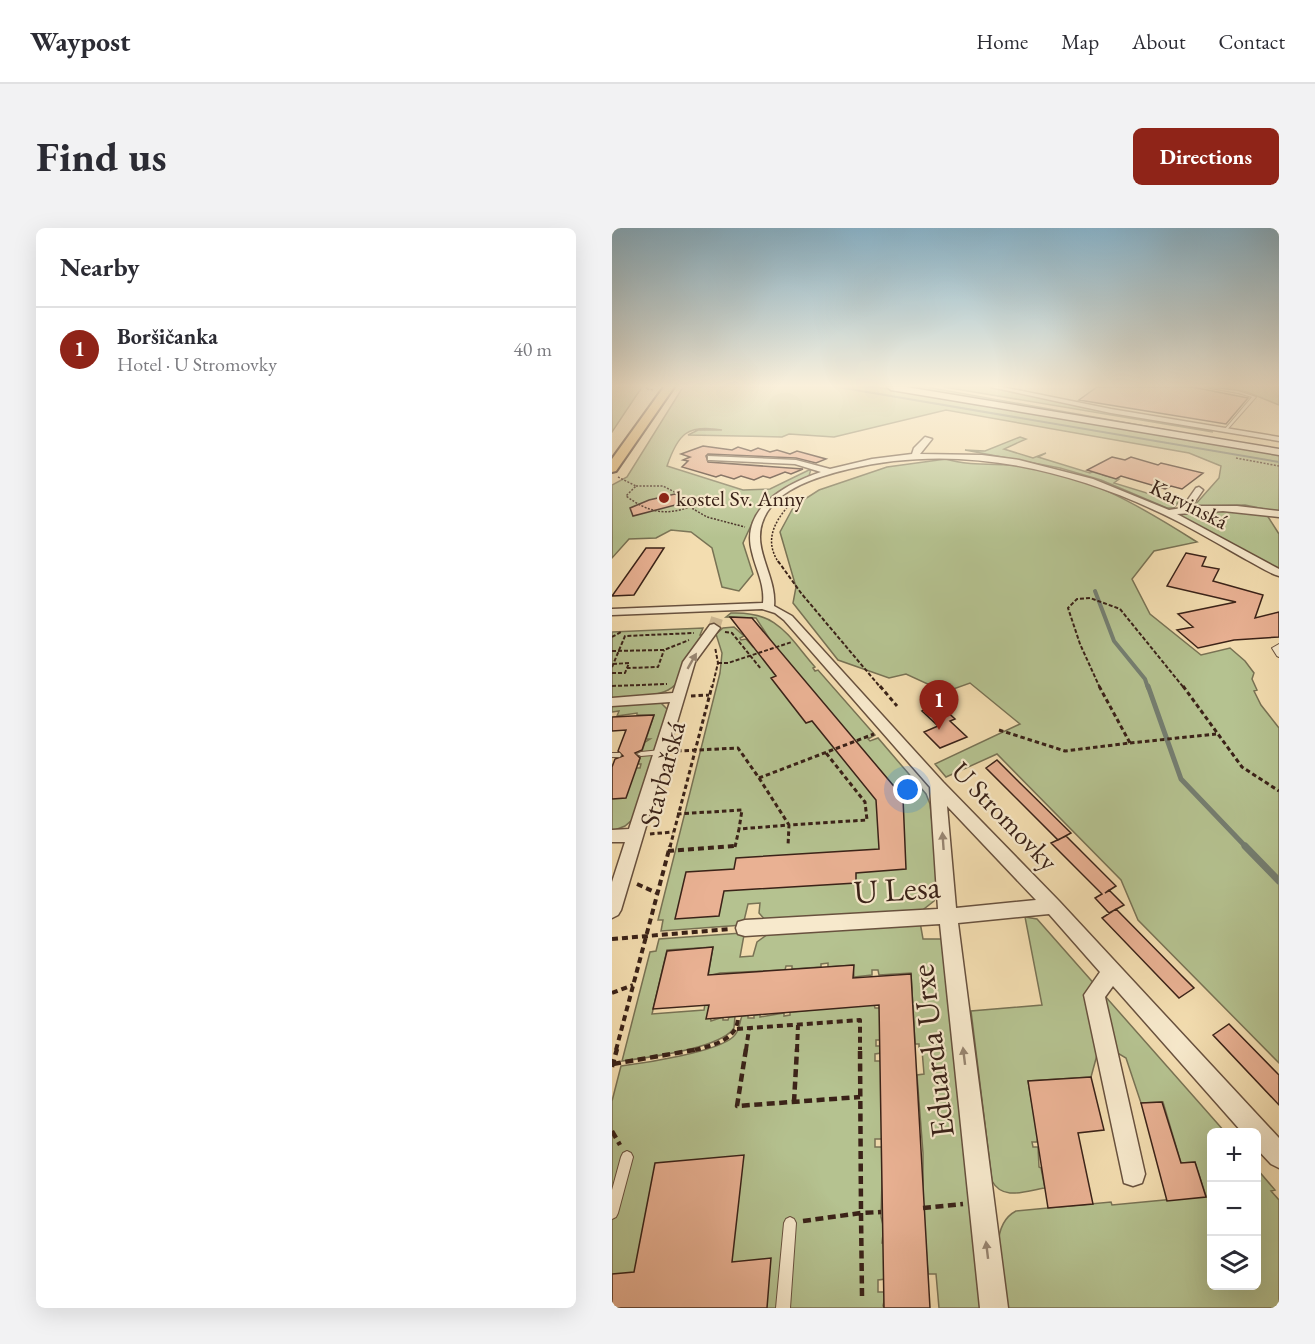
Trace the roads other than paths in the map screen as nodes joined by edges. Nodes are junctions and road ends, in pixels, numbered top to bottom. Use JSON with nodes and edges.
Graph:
{"nodes":[{"id":1,"x":635,"y":437,"type":"edge"},
{"id":2,"x":1192,"y":437,"type":"edge"},
{"id":3,"x":1224,"y":437,"type":"edge"},
{"id":4,"x":928,"y":439,"type":"dead end"},
{"id":5,"x":1279,"y":447,"type":"edge"},
{"id":6,"x":1279,"y":452,"type":"edge"},
{"id":7,"x":728,"y":455,"type":"dead end"},
{"id":8,"x":916,"y":456,"type":"junction"},
{"id":9,"x":712,"y":458,"type":"dead end"},
{"id":10,"x":745,"y":462,"type":"junction"},
{"id":11,"x":764,"y":463,"type":"junction"},
{"id":12,"x":781,"y":464,"type":"junction"},
{"id":13,"x":615,"y":466,"type":"edge"},
{"id":14,"x":725,"y":467,"type":"dead end"},
{"id":15,"x":830,"y":472,"type":"junction"},
{"id":16,"x":1199,"y":490,"type":"dead end"},
{"id":17,"x":1186,"y":509,"type":"junction"},
{"id":18,"x":1167,"y":513,"type":"junction"},
{"id":19,"x":1279,"y":514,"type":"edge"},
{"id":20,"x":1279,"y":573,"type":"edge"},
{"id":21,"x":768,"y":607,"type":"junction"},
{"id":22,"x":612,"y":612,"type":"edge"},
{"id":23,"x":714,"y":626,"type":"junction"},
{"id":24,"x":1279,"y":646,"type":"edge"},
{"id":25,"x":1279,"y":655,"type":"edge"},
{"id":26,"x":679,"y":692,"type":"junction"},
{"id":27,"x":612,"y":702,"type":"edge"},
{"id":28,"x":661,"y":752,"type":"junction"},
{"id":29,"x":641,"y":754,"type":"dead end"},
{"id":30,"x":938,"y":786,"type":"junction"},
{"id":31,"x":636,"y":835,"type":"junction"},
{"id":32,"x":612,"y":836,"type":"edge"},
{"id":33,"x":1053,"y":906,"type":"junction"},
{"id":34,"x":612,"y":910,"type":"edge"},
{"id":35,"x":948,"y":916,"type":"junction"},
{"id":36,"x":745,"y":928,"type":"road end"},
{"id":37,"x":1112,"y":971,"type":"junction"},
{"id":38,"x":1279,"y":1156,"type":"edge"},
{"id":39,"x":627,"y":1157,"type":"dead end"},
{"id":40,"x":1133,"y":1174,"type":"dead end"},
{"id":41,"x":612,"y":1213,"type":"edge"},
{"id":42,"x":790,"y":1223,"type":"road end"},
{"id":43,"x":783,"y":1308,"type":"edge"},
{"id":44,"x":994,"y":1308,"type":"edge"}],
"edges":[{"from":1,"to":13,"type":"main road"},
{"from":2,"to":6,"type":"main road"},
{"from":3,"to":5,"type":"main road"},
{"from":4,"to":8,"type":"street"},
{"from":7,"to":10,"type":"street"},
{"from":8,"to":15,"type":"street","name":"Karvinská"},
{"from":8,"to":18,"type":"street","name":"Karvinská"},
{"from":9,"to":10,"type":"street"},
{"from":10,"to":11,"type":"street"},
{"from":10,"to":11,"type":"street"},
{"from":10,"to":14,"type":"street"},
{"from":11,"to":12,"type":"street"},
{"from":11,"to":12,"type":"street"},
{"from":12,"to":15,"type":"street"},
{"from":15,"to":21,"type":"street","name":"Karvinská"},
{"from":16,"to":17,"type":"street"},
{"from":17,"to":18,"type":"street"},
{"from":17,"to":19,"type":"street"},
{"from":18,"to":20,"type":"street","name":"Karvinská"},
{"from":21,"to":23,"type":"street"},
{"from":21,"to":30,"type":"street","name":"U Stromovky"},
{"from":22,"to":23,"type":"street"},
{"from":26,"to":23,"type":"street","name":"Stavbařská","one_way":true},
{"from":24,"to":25,"type":"lane"},
{"from":26,"to":27,"type":"street"},
{"from":26,"to":28,"type":"street","name":"Stavbařská"},
{"from":28,"to":29,"type":"lane"},
{"from":28,"to":31,"type":"street","name":"Stavbařská"},
{"from":30,"to":33,"type":"street","name":"U Stromovky"},
{"from":35,"to":30,"type":"street","name":"Eduarda Urxe","one_way":true},
{"from":31,"to":32,"type":"street"},
{"from":31,"to":34,"type":"street","name":"Stavbařská"},
{"from":33,"to":35,"type":"street","name":"U Lesa"},
{"from":33,"to":37,"type":"street","name":"U Stromovky"},
{"from":35,"to":36,"type":"street","name":"U Lesa"},
{"from":44,"to":35,"type":"street","name":"Eduarda Urxe","one_way":true},
{"from":37,"to":38,"type":"street","name":"U Stromovky"},
{"from":37,"to":40,"type":"street"},
{"from":39,"to":41,"type":"lane"},
{"from":42,"to":43,"type":"lane"}]}
